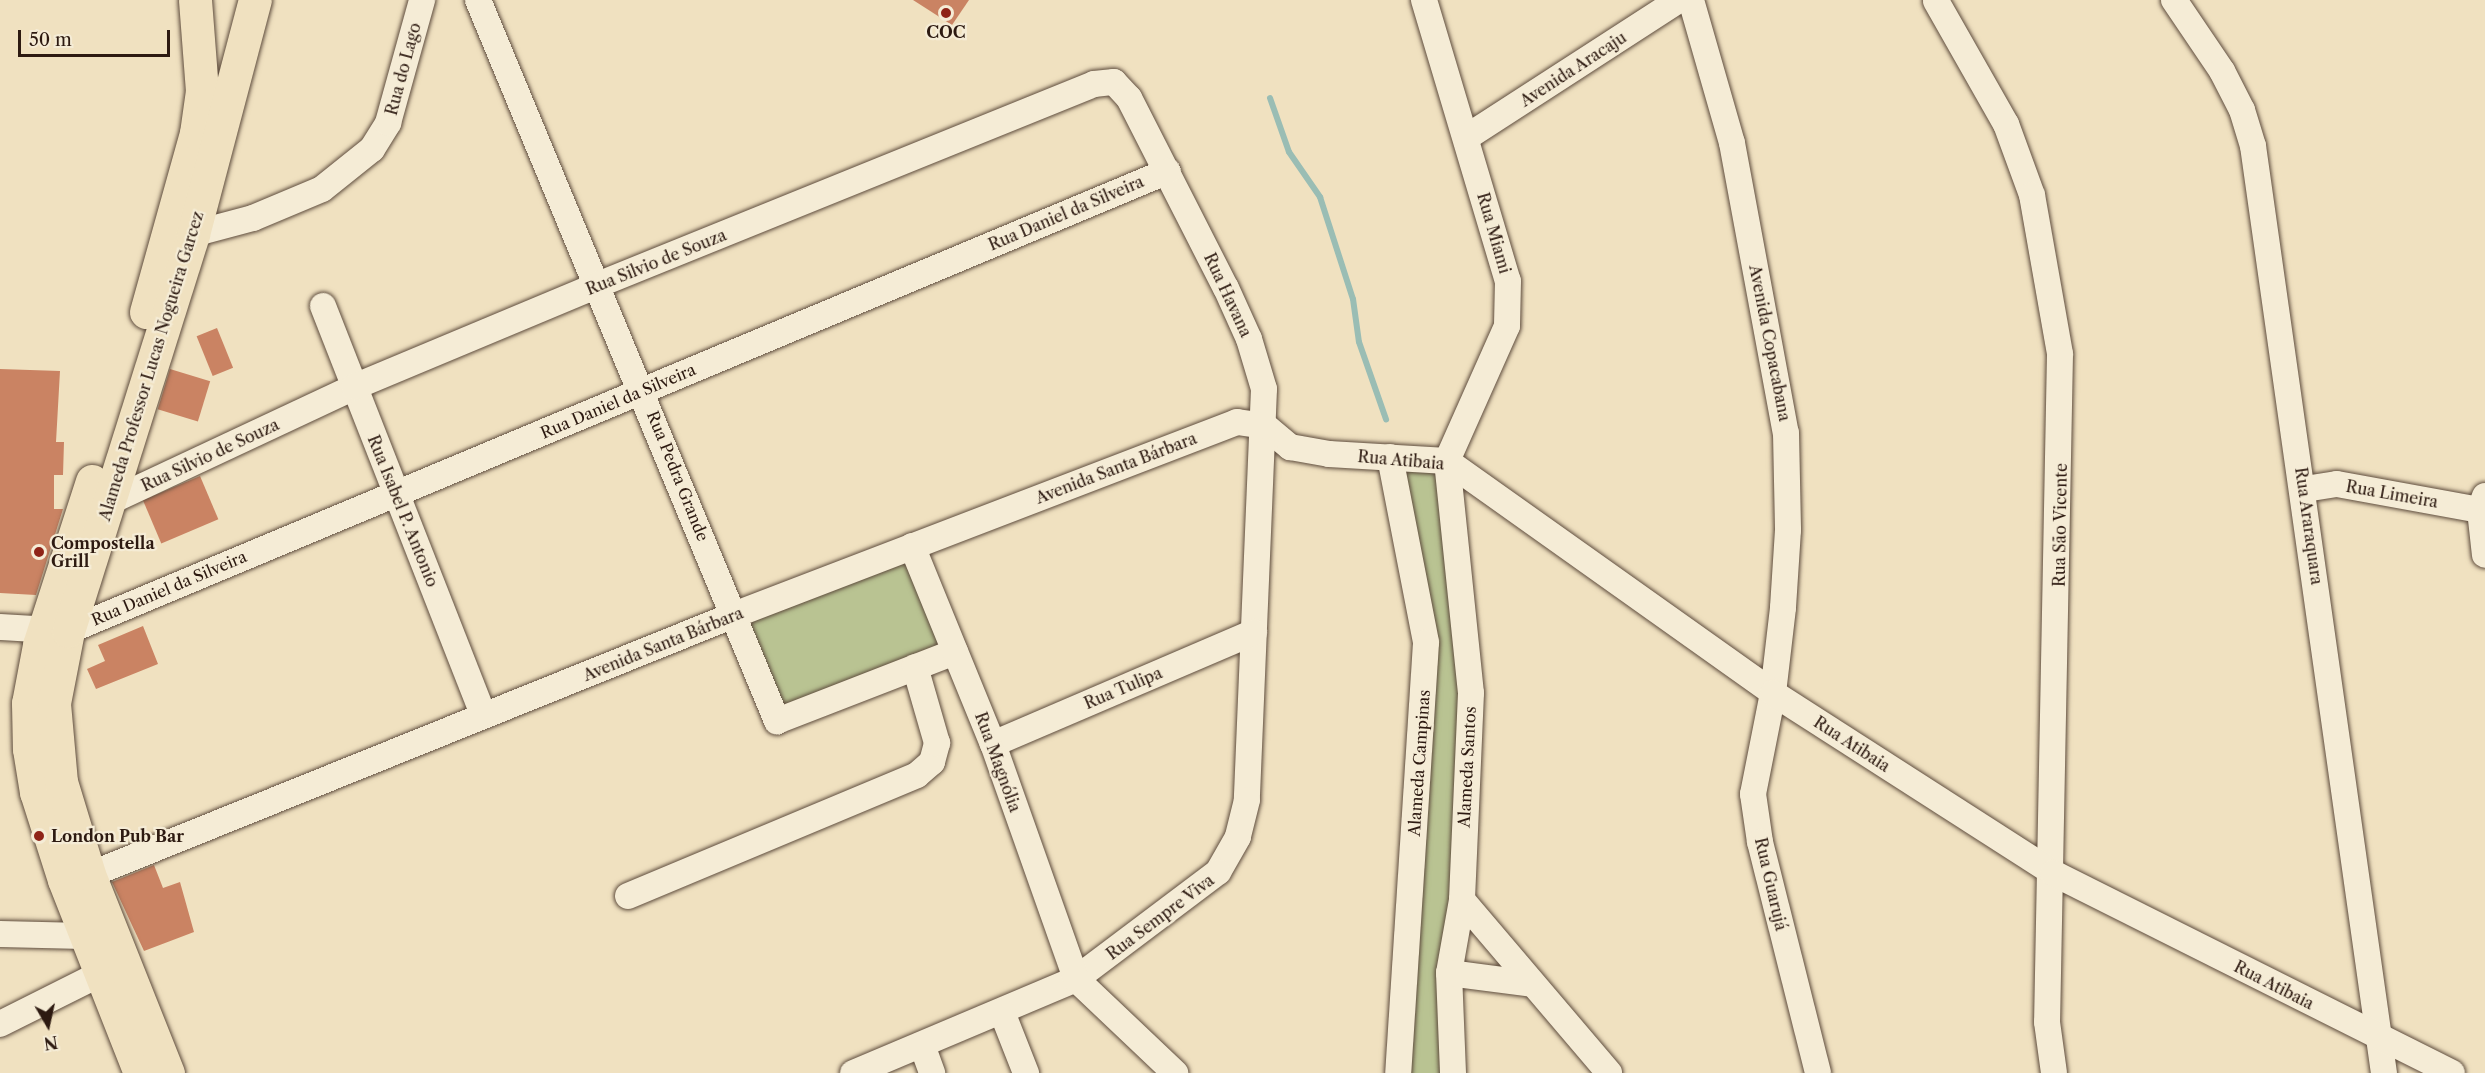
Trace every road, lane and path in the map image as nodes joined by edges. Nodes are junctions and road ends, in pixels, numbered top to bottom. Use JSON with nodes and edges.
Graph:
{"nodes":[{"id":1,"x":195,"y":0,"type":"edge"},
{"id":2,"x":255,"y":0,"type":"edge"},
{"id":3,"x":422,"y":0,"type":"edge"},
{"id":4,"x":478,"y":0,"type":"edge"},
{"id":5,"x":1424,"y":0,"type":"edge"},
{"id":6,"x":1679,"y":0,"type":"edge"},
{"id":7,"x":1690,"y":0,"type":"edge"},
{"id":8,"x":2174,"y":0,"type":"edge"},
{"id":9,"x":1936,"y":1,"type":"edge"},
{"id":10,"x":1467,"y":137,"type":"junction"},
{"id":11,"x":1168,"y":171,"type":"junction"},
{"id":12,"x":193,"y":234,"type":"junction"},
{"id":13,"x":600,"y":284,"type":"junction"},
{"id":14,"x":323,"y":306,"type":"dead end"},
{"id":15,"x":354,"y":387,"type":"junction"},
{"id":16,"x":643,"y":390,"type":"junction"},
{"id":17,"x":1265,"y":426,"type":"junction"},
{"id":18,"x":1390,"y":457,"type":"junction"},
{"id":19,"x":1447,"y":461,"type":"junction"},
{"id":20,"x":2305,"y":489,"type":"junction"},
{"id":21,"x":395,"y":494,"type":"junction"},
{"id":22,"x":109,"y":502,"type":"junction"},
{"id":23,"x":2483,"y":503,"type":"edge"},
{"id":24,"x":912,"y":546,"type":"junction"},
{"id":25,"x":2485,"y":555,"type":"edge"},
{"id":26,"x":735,"y":615,"type":"junction"},
{"id":27,"x":0,"y":627,"type":"edge"},
{"id":28,"x":56,"y":630,"type":"junction"},
{"id":29,"x":1254,"y":632,"type":"junction"},
{"id":30,"x":955,"y":652,"type":"junction"},
{"id":31,"x":915,"y":667,"type":"junction"},
{"id":32,"x":1773,"y":693,"type":"junction"},
{"id":33,"x":484,"y":716,"type":"junction"},
{"id":34,"x":993,"y":744,"type":"junction"},
{"id":35,"x":2053,"y":873,"type":"junction"},
{"id":36,"x":78,"y":879,"type":"junction"},
{"id":37,"x":628,"y":896,"type":"dead end"},
{"id":38,"x":1462,"y":900,"type":"junction"},
{"id":39,"x":0,"y":934,"type":"edge"},
{"id":40,"x":84,"y":936,"type":"junction"},
{"id":41,"x":1449,"y":973,"type":"junction"},
{"id":42,"x":100,"y":974,"type":"junction"},
{"id":43,"x":1076,"y":980,"type":"junction"},
{"id":44,"x":1532,"y":984,"type":"junction"},
{"id":45,"x":1002,"y":1011,"type":"junction"},
{"id":46,"x":0,"y":1024,"type":"edge"},
{"id":47,"x":2377,"y":1036,"type":"junction"},
{"id":48,"x":922,"y":1045,"type":"junction"},
{"id":49,"x":140,"y":1073,"type":"edge"},
{"id":50,"x":168,"y":1073,"type":"edge"},
{"id":51,"x":853,"y":1073,"type":"edge"},
{"id":52,"x":932,"y":1073,"type":"edge"},
{"id":53,"x":1026,"y":1073,"type":"edge"},
{"id":54,"x":1175,"y":1073,"type":"edge"},
{"id":55,"x":1398,"y":1073,"type":"edge"},
{"id":56,"x":1453,"y":1073,"type":"edge"},
{"id":57,"x":1609,"y":1073,"type":"edge"},
{"id":58,"x":1818,"y":1073,"type":"edge"},
{"id":59,"x":2054,"y":1073,"type":"edge"},
{"id":60,"x":2384,"y":1073,"type":"edge"},
{"id":61,"x":2451,"y":1073,"type":"edge"}],
"edges":[{"from":1,"to":28,"type":"main road","name":"Alameda Professor Lucas Nogueira Garcez"},
{"from":2,"to":12,"type":"main road","name":"Alameda Professor Lucas Nogueira Garcez"},
{"from":3,"to":12,"type":"street","name":"Rua do Lago"},
{"from":4,"to":13,"type":"street","name":"Rua Pedra Grande"},
{"from":5,"to":10,"type":"street","name":"Rua Miami"},
{"from":6,"to":10,"type":"street","name":"Avenida Aracaju"},
{"from":7,"to":32,"type":"street","name":"Avenida Copacabana"},
{"from":8,"to":20,"type":"street","name":"Rua Araraquara"},
{"from":9,"to":35,"type":"street","name":"Rua São Vicente"},
{"from":10,"to":19,"type":"street","name":"Rua Miami"},
{"from":11,"to":13,"type":"street","name":"Rua Silvio de Souza"},
{"from":11,"to":16,"type":"street","name":"Rua Daniel da Silveira"},
{"from":11,"to":17,"type":"street","name":"Rua Havana"},
{"from":12,"to":22,"type":"main road","name":"Alameda Professor Lucas Nogueira Garcez"},
{"from":13,"to":15,"type":"street","name":"Rua Silvio de Souza"},
{"from":13,"to":16,"type":"street","name":"Rua Pedra Grande"},
{"from":14,"to":15,"type":"street","name":"Rua Isabel P. Antonio"},
{"from":15,"to":21,"type":"street","name":"Rua Isabel P. Antonio"},
{"from":15,"to":22,"type":"street","name":"Rua Silvio de Souza"},
{"from":16,"to":21,"type":"street","name":"Rua Daniel da Silveira"},
{"from":16,"to":26,"type":"street","name":"Rua Pedra Grande"},
{"from":17,"to":18,"type":"street","name":"Rua Atibaia"},
{"from":17,"to":24,"type":"street","name":"Avenida Santa Bárbara"},
{"from":17,"to":29,"type":"street","name":"Rua Sempre Viva"},
{"from":18,"to":19,"type":"street","name":"Rua Atibaia"},
{"from":18,"to":55,"type":"street","name":"Alameda Campinas"},
{"from":19,"to":32,"type":"street","name":"Rua Atibaia"},
{"from":19,"to":38,"type":"street","name":"Alameda Santos"},
{"from":20,"to":23,"type":"street","name":"Rua Limeira"},
{"from":20,"to":47,"type":"street","name":"Rua Araraquara"},
{"from":21,"to":28,"type":"street","name":"Rua Daniel da Silveira"},
{"from":21,"to":33,"type":"street","name":"Rua Isabel P. Antonio"},
{"from":22,"to":28,"type":"main road","name":"Alameda Professor Lucas Nogueira Garcez"},
{"from":23,"to":25,"type":"street"},
{"from":24,"to":26,"type":"street","name":"Avenida Santa Bárbara"},
{"from":24,"to":30,"type":"street","name":"Rua Magnólia"},
{"from":26,"to":31,"type":"street","name":"Rua Pedra Grande"},
{"from":26,"to":33,"type":"street","name":"Avenida Santa Bárbara"},
{"from":27,"to":28,"type":"street"},
{"from":28,"to":36,"type":"main road","name":"Alameda Professor Lucas Nogueira Garcez"},
{"from":29,"to":34,"type":"street","name":"Rua Tulipa"},
{"from":29,"to":43,"type":"street","name":"Rua Sempre Viva"},
{"from":30,"to":31,"type":"street"},
{"from":30,"to":34,"type":"street","name":"Rua Magnólia"},
{"from":31,"to":37,"type":"street"},
{"from":32,"to":35,"type":"street","name":"Rua Atibaia"},
{"from":32,"to":58,"type":"street","name":"Rua Guarujá"},
{"from":33,"to":36,"type":"street","name":"Avenida Santa Bárbara"},
{"from":34,"to":43,"type":"street","name":"Rua Magnólia"},
{"from":35,"to":47,"type":"street","name":"Rua Atibaia"},
{"from":35,"to":59,"type":"street","name":"Rua São Vicente"},
{"from":36,"to":40,"type":"main road","name":"Alameda Professor Lucas Nogueira Garcez"},
{"from":36,"to":50,"type":"main road","name":"Alameda Professor Lucas Nogueira Garcez"},
{"from":38,"to":41,"type":"street","name":"Alameda Santos"},
{"from":38,"to":44,"type":"street"},
{"from":39,"to":40,"type":"street"},
{"from":40,"to":42,"type":"main road","name":"Alameda Professor Lucas Nogueira Garcez"},
{"from":41,"to":44,"type":"street"},
{"from":41,"to":56,"type":"street","name":"Alameda Santos"},
{"from":42,"to":46,"type":"street"},
{"from":42,"to":49,"type":"main road","name":"Alameda Professor Lucas Nogueira Garcez"},
{"from":43,"to":45,"type":"street","name":"Rua Sempre Viva"},
{"from":43,"to":54,"type":"street"},
{"from":44,"to":57,"type":"street"},
{"from":45,"to":48,"type":"street","name":"Rua Sempre Viva"},
{"from":45,"to":53,"type":"street"},
{"from":47,"to":60,"type":"street","name":"Rua Araraquara"},
{"from":47,"to":61,"type":"street","name":"Rua Atibaia"},
{"from":48,"to":51,"type":"street","name":"Rua Sempre Viva"},
{"from":48,"to":52,"type":"street"}]}
